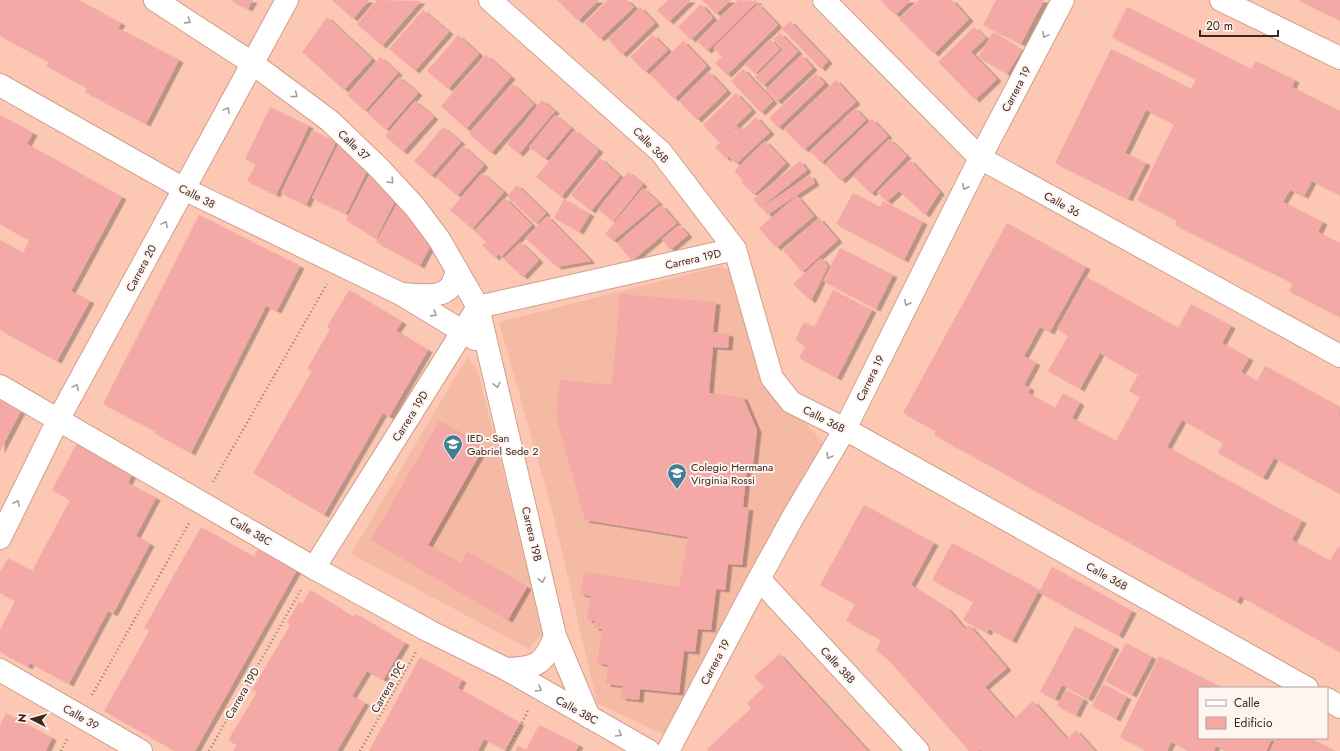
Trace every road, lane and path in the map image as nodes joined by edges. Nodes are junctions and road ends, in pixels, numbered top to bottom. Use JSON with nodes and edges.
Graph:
{"nodes":[{"id":1,"x":155,"y":0,"type":"edge"},
{"id":2,"x":287,"y":0,"type":"edge"},
{"id":3,"x":490,"y":0,"type":"edge"},
{"id":4,"x":824,"y":0,"type":"edge"},
{"id":5,"x":1063,"y":0,"type":"edge"},
{"id":6,"x":1221,"y":0,"type":"edge"},
{"id":7,"x":1340,"y":58,"type":"edge"},
{"id":8,"x":252,"y":63,"type":"junction"},
{"id":9,"x":0,"y":85,"type":"edge"},
{"id":10,"x":980,"y":158,"type":"junction"},
{"id":11,"x":184,"y":189,"type":"junction"},
{"id":12,"x":735,"y":249,"type":"junction"},
{"id":13,"x":457,"y":270,"type":"junction"},
{"id":14,"x":401,"y":294,"type":"junction"},
{"id":15,"x":478,"y":307,"type":"junction"},
{"id":16,"x":463,"y":332,"type":"junction"},
{"id":17,"x":488,"y":347,"type":"junction"},
{"id":18,"x":1340,"y":356,"type":"edge"},
{"id":19,"x":0,"y":386,"type":"edge"},
{"id":20,"x":58,"y":420,"type":"junction"},
{"id":21,"x":845,"y":430,"type":"junction"},
{"id":22,"x":0,"y":538,"type":"edge"},
{"id":23,"x":314,"y":568,"type":"junction"},
{"id":24,"x":759,"y":579,"type":"junction"},
{"id":25,"x":429,"y":631,"type":"junction"},
{"id":26,"x":555,"y":636,"type":"junction"},
{"id":27,"x":506,"y":669,"type":"junction"},
{"id":28,"x":0,"y":670,"type":"edge"},
{"id":29,"x":1305,"y":687,"type":"edge"},
{"id":30,"x":540,"y":690,"type":"junction"},
{"id":31,"x":1328,"y":700,"type":"edge"},
{"id":32,"x":1340,"y":707,"type":"edge"},
{"id":33,"x":589,"y":717,"type":"junction"},
{"id":34,"x":141,"y":751,"type":"edge"},
{"id":35,"x":209,"y":751,"type":"edge"},
{"id":36,"x":360,"y":751,"type":"edge"},
{"id":37,"x":507,"y":751,"type":"edge"},
{"id":38,"x":649,"y":751,"type":"edge"},
{"id":39,"x":668,"y":751,"type":"edge"},
{"id":40,"x":918,"y":751,"type":"edge"}],
"edges":[{"from":1,"to":8,"type":"street","name":"Calle 37","one_way":true},
{"from":2,"to":8,"type":"street","name":"Carrera 20"},
{"from":3,"to":12,"type":"street","name":"Calle 36B"},
{"from":4,"to":10,"type":"street","name":"Calle 36"},
{"from":5,"to":10,"type":"street","name":"Carrera 19","one_way":true},
{"from":6,"to":7,"type":"street"},
{"from":11,"to":8,"type":"street","name":"Carrera 20","one_way":true},
{"from":8,"to":13,"type":"street","name":"Calle 37","one_way":true},
{"from":9,"to":11,"type":"street","name":"Calle 38"},
{"from":10,"to":18,"type":"street","name":"Calle 36"},
{"from":10,"to":21,"type":"street","name":"Carrera 19","one_way":true},
{"from":11,"to":14,"type":"street","name":"Calle 38"},
{"from":20,"to":11,"type":"street","name":"Carrera 20","one_way":true},
{"from":12,"to":15,"type":"street","name":"Carrera 19D"},
{"from":12,"to":21,"type":"street","name":"Calle 36B"},
{"from":13,"to":14,"type":"street","name":"Calle 38"},
{"from":13,"to":15,"type":"street","name":"Calle 37"},
{"from":14,"to":16,"type":"street","name":"Calle 38","one_way":true},
{"from":15,"to":16,"type":"street","name":"Carrera 19D"},
{"from":15,"to":17,"type":"street","name":"Calle 37"},
{"from":16,"to":17,"type":"street","name":"Calle 38"},
{"from":16,"to":23,"type":"street","name":"Carrera 19D"},
{"from":17,"to":26,"type":"street","name":"Carrera 19B","one_way":true},
{"from":19,"to":20,"type":"street","name":"Calle 38C"},
{"from":22,"to":20,"type":"street","name":"Carrera 20","one_way":true},
{"from":20,"to":23,"type":"street","name":"Calle 38C"},
{"from":21,"to":24,"type":"street","name":"Carrera 19","one_way":true},
{"from":21,"to":29,"type":"street","name":"Calle 36B"},
{"from":23,"to":25,"type":"street","name":"Calle 38C"},
{"from":23,"to":35,"type":"path","name":"Carrera 19D"},
{"from":24,"to":39,"type":"street","name":"Carrera 19"},
{"from":24,"to":40,"type":"street","name":"Calle 38B"},
{"from":25,"to":27,"type":"street","name":"Calle 38C"},
{"from":25,"to":36,"type":"path","name":"Carrera 19C"},
{"from":26,"to":27,"type":"street"},
{"from":26,"to":33,"type":"street","name":"Carrera 19B"},
{"from":27,"to":30,"type":"street","name":"Calle 38C","one_way":true},
{"from":28,"to":34,"type":"street","name":"Calle 39"},
{"from":30,"to":33,"type":"street","name":"Calle 38C"},
{"from":30,"to":37,"type":"path"},
{"from":31,"to":32,"type":"street"},
{"from":33,"to":38,"type":"street","name":"Calle 38C","one_way":true}]}
